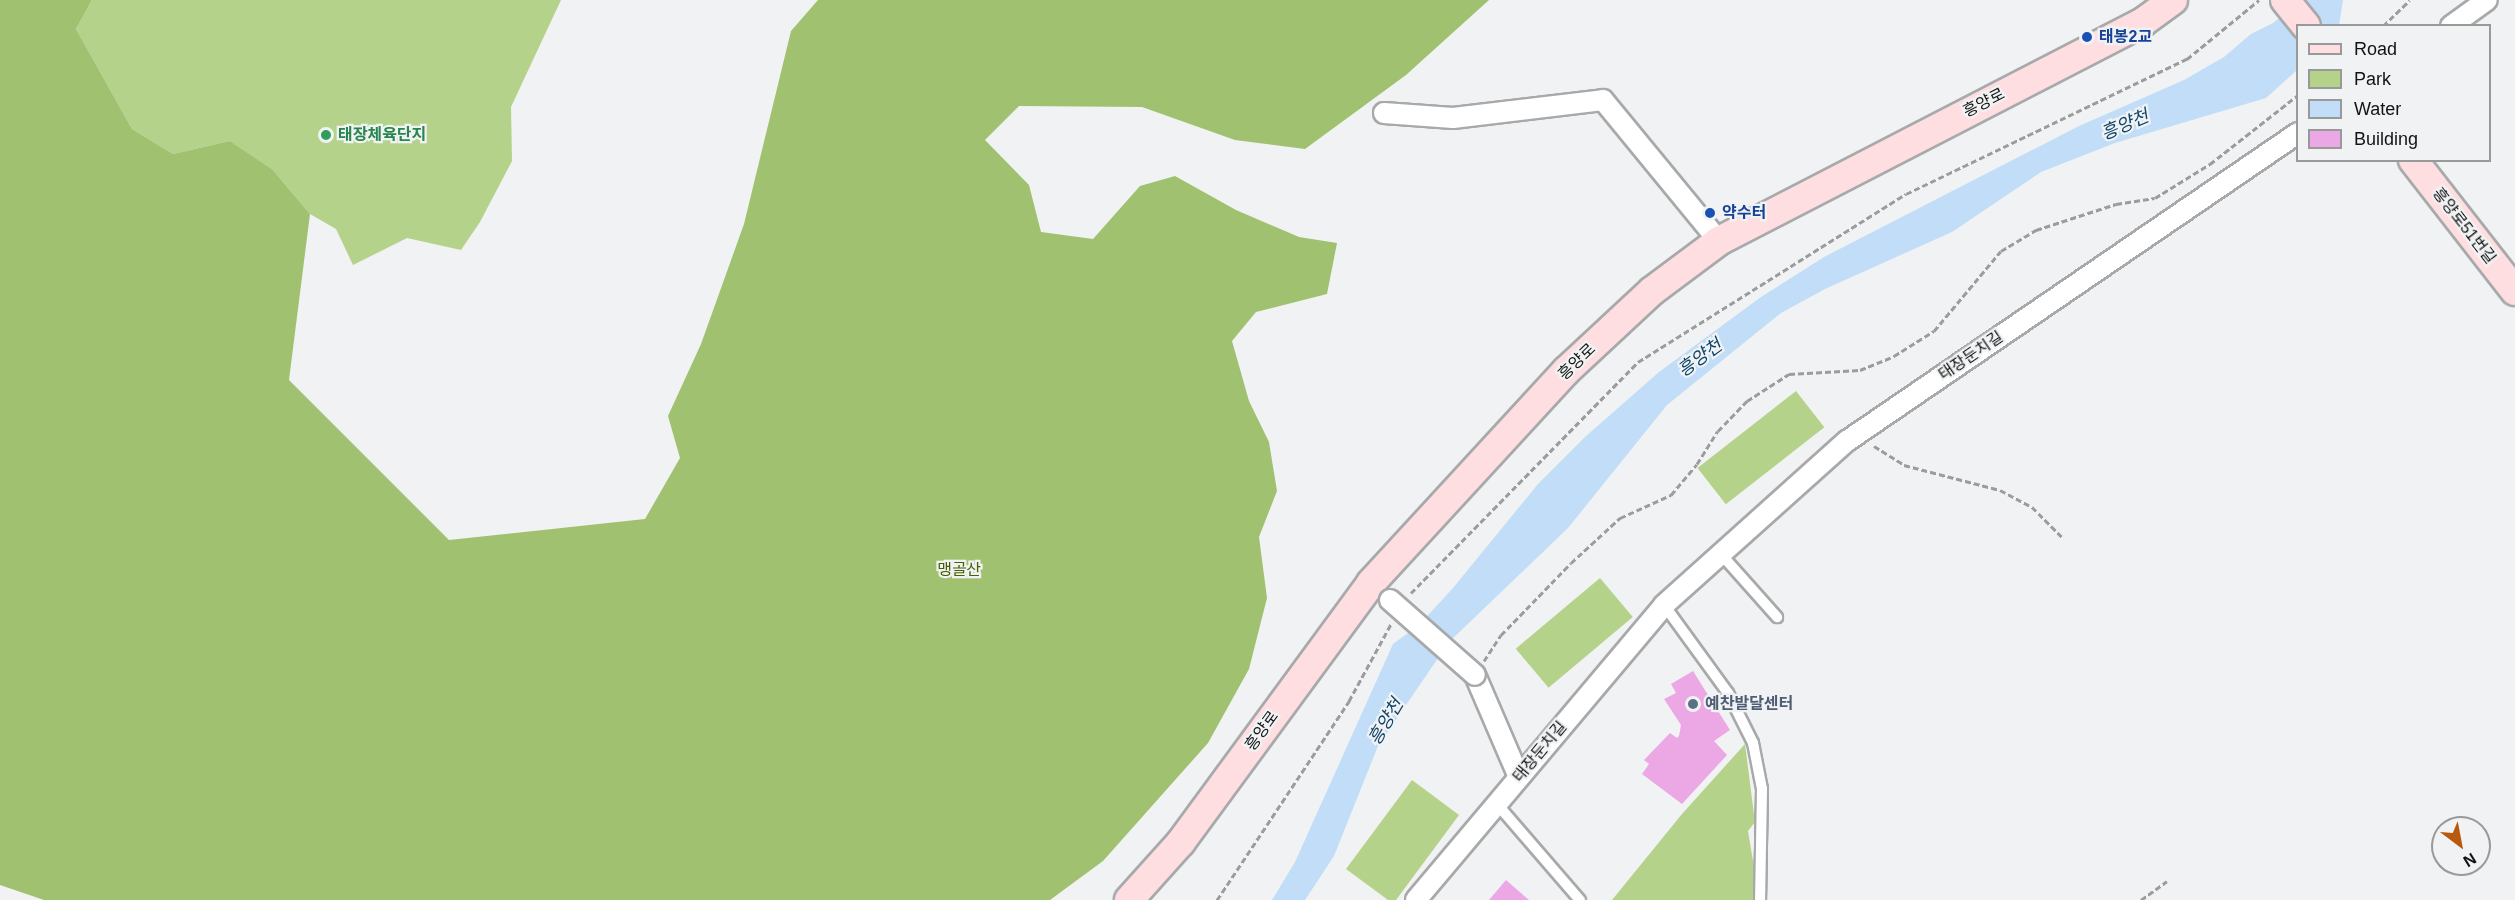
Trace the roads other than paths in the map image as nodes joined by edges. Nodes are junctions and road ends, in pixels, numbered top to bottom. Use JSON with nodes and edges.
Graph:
{"nodes":[{"id":1,"x":2173,"y":0,"type":"edge"},
{"id":2,"x":2285,"y":0,"type":"edge"},
{"id":3,"x":2487,"y":0,"type":"edge"},
{"id":4,"x":2304,"y":24,"type":"edge"},
{"id":5,"x":2454,"y":24,"type":"edge"},
{"id":6,"x":1384,"y":113,"type":"dead end"},
{"id":7,"x":2296,"y":134,"type":"edge"},
{"id":8,"x":2415,"y":162,"type":"edge"},
{"id":9,"x":1719,"y":241,"type":"junction"},
{"id":10,"x":2515,"y":291,"type":"edge"},
{"id":11,"x":1720,"y":552,"type":"junction"},
{"id":12,"x":1390,"y":600,"type":"junction"},
{"id":13,"x":1664,"y":605,"type":"junction"},
{"id":14,"x":1778,"y":617,"type":"dead end"},
{"id":15,"x":1520,"y":777,"type":"junction"},
{"id":16,"x":1497,"y":804,"type":"junction"},
{"id":17,"x":1129,"y":900,"type":"edge"},
{"id":18,"x":1416,"y":900,"type":"edge"},
{"id":19,"x":1580,"y":900,"type":"edge"},
{"id":20,"x":1760,"y":900,"type":"edge"}],
"edges":[{"from":1,"to":9,"type":"street","name":"흥양로"},
{"from":2,"to":4,"type":"street"},
{"from":3,"to":5,"type":"street"},
{"from":6,"to":9,"type":"street"},
{"from":7,"to":11,"type":"street","name":"태장둔치길"},
{"from":8,"to":10,"type":"street","name":"흥양로51번길"},
{"from":9,"to":12,"type":"street","name":"흥양로"},
{"from":11,"to":13,"type":"street","name":"태장둔치길"},
{"from":11,"to":14,"type":"lane"},
{"from":12,"to":15,"type":"street","bridge":true},
{"from":12,"to":17,"type":"street","name":"흥양로"},
{"from":13,"to":15,"type":"street","name":"태장둔치길"},
{"from":13,"to":20,"type":"lane"},
{"from":15,"to":16,"type":"street","name":"태장둔치길"},
{"from":16,"to":18,"type":"street","name":"태장둔치길"},
{"from":16,"to":19,"type":"lane"}]}
